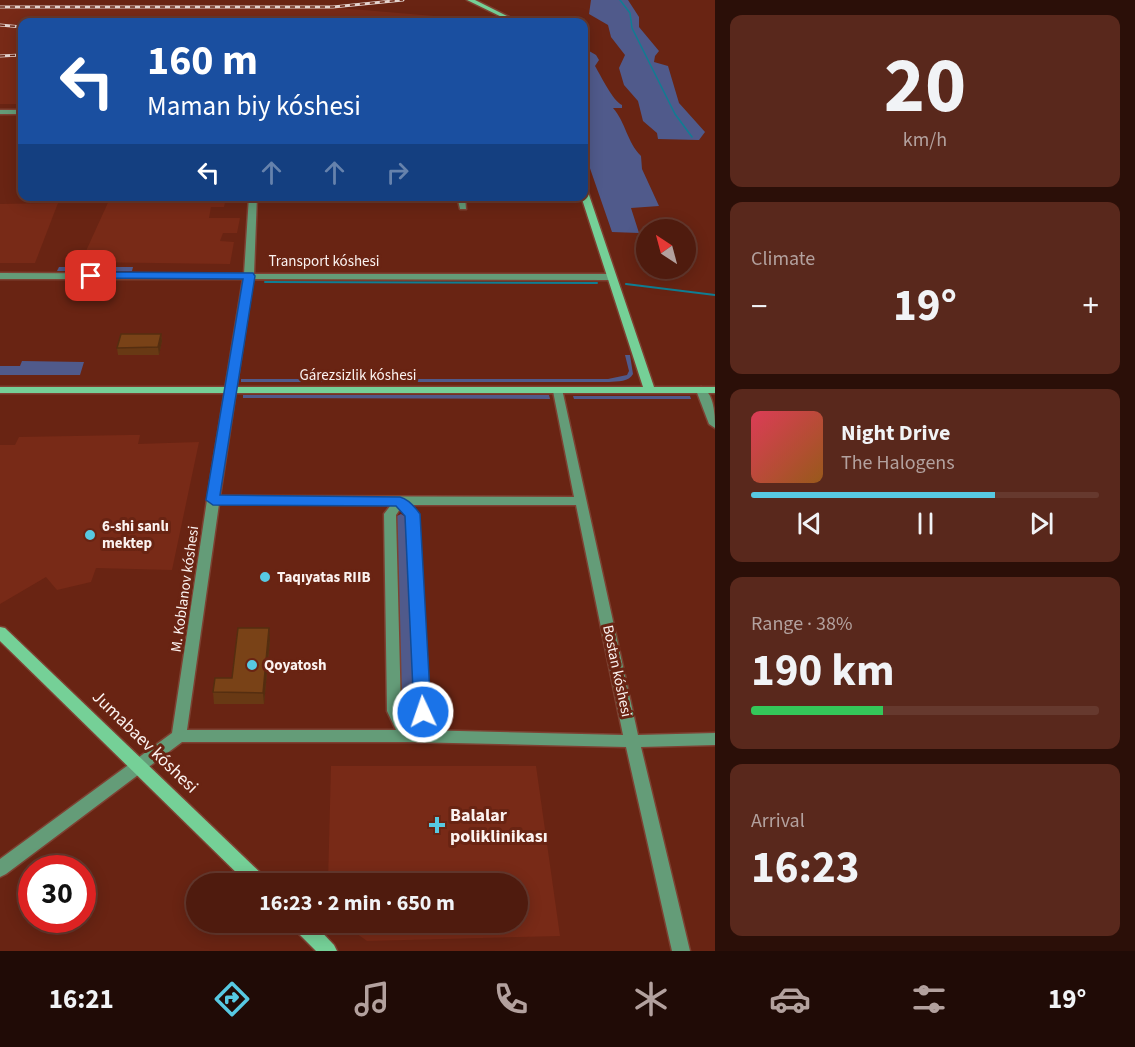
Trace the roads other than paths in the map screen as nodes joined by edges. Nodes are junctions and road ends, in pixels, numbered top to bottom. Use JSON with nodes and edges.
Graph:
{"nodes":[{"id":1,"x":470,"y":0,"type":"edge"},
{"id":2,"x":508,"y":18,"type":"edge"},
{"id":3,"x":0,"y":112,"type":"edge"},
{"id":4,"x":18,"y":112,"type":"edge"},
{"id":5,"x":254,"y":201,"type":"edge"},
{"id":6,"x":462,"y":201,"type":"edge"},
{"id":7,"x":587,"y":201,"type":"edge"},
{"id":8,"x":463,"y":207,"type":"dead end"},
{"id":9,"x":0,"y":276,"type":"edge"},
{"id":10,"x":249,"y":276,"type":"junction"},
{"id":11,"x":611,"y":277,"type":"junction"},
{"id":12,"x":0,"y":390,"type":"edge"},
{"id":13,"x":230,"y":390,"type":"junction"},
{"id":14,"x":650,"y":390,"type":"junction"},
{"id":15,"x":701,"y":390,"type":"junction"},
{"id":16,"x":715,"y":390,"type":"edge"},
{"id":17,"x":558,"y":391,"type":"junction"},
{"id":18,"x":715,"y":423,"type":"edge"},
{"id":19,"x":213,"y":500,"type":"junction"},
{"id":20,"x":400,"y":501,"type":"junction"},
{"id":21,"x":580,"y":501,"type":"junction"},
{"id":22,"x":0,"y":632,"type":"edge"},
{"id":23,"x":179,"y":736,"type":"junction"},
{"id":24,"x":407,"y":736,"type":"junction"},
{"id":25,"x":715,"y":739,"type":"edge"},
{"id":26,"x":632,"y":741,"type":"junction"},
{"id":27,"x":140,"y":766,"type":"junction"},
{"id":28,"x":0,"y":869,"type":"edge"},
{"id":29,"x":249,"y":873,"type":"edge"},
{"id":30,"x":310,"y":933,"type":"edge"},
{"id":31,"x":328,"y":951,"type":"edge"},
{"id":32,"x":681,"y":951,"type":"edge"}],
"edges":[{"from":1,"to":2,"type":"street"},
{"from":3,"to":4,"type":"street"},
{"from":5,"to":10,"type":"street","name":"M. Koblanov kóshesi"},
{"from":6,"to":8,"type":"street"},
{"from":7,"to":11,"type":"street"},
{"from":9,"to":10,"type":"street","name":"Transport kóshesi"},
{"from":10,"to":11,"type":"street","name":"Transport kóshesi"},
{"from":10,"to":13,"type":"street","name":"M. Koblanov kóshesi"},
{"from":11,"to":14,"type":"street"},
{"from":12,"to":13,"type":"street","name":"Gárezsizlik kóshesi"},
{"from":13,"to":17,"type":"street","name":"Gárezsizlik kóshesi"},
{"from":13,"to":19,"type":"street","name":"M. Koblanov kóshesi"},
{"from":14,"to":15,"type":"street","name":"Gárezsizlik kóshesi"},
{"from":14,"to":17,"type":"street","name":"Gárezsizlik kóshesi"},
{"from":15,"to":16,"type":"street","name":"Gárezsizlik kóshesi"},
{"from":15,"to":18,"type":"street"},
{"from":17,"to":21,"type":"street","name":"Bostan kóshesi"},
{"from":19,"to":20,"type":"street"},
{"from":19,"to":23,"type":"street","name":"M. Koblanov kóshesi"},
{"from":20,"to":21,"type":"street"},
{"from":20,"to":24,"type":"street"},
{"from":20,"to":24,"type":"street"},
{"from":21,"to":26,"type":"street","name":"Bostan kóshesi"},
{"from":22,"to":27,"type":"street","name":"Jumabaev kóshesi"},
{"from":23,"to":24,"type":"street"},
{"from":23,"to":27,"type":"street"},
{"from":24,"to":26,"type":"street"},
{"from":25,"to":26,"type":"street"},
{"from":26,"to":32,"type":"street","name":"Bostan kóshesi"},
{"from":27,"to":28,"type":"street"},
{"from":27,"to":29,"type":"street","name":"Jumabaev kóshesi"},
{"from":30,"to":31,"type":"street"}]}
